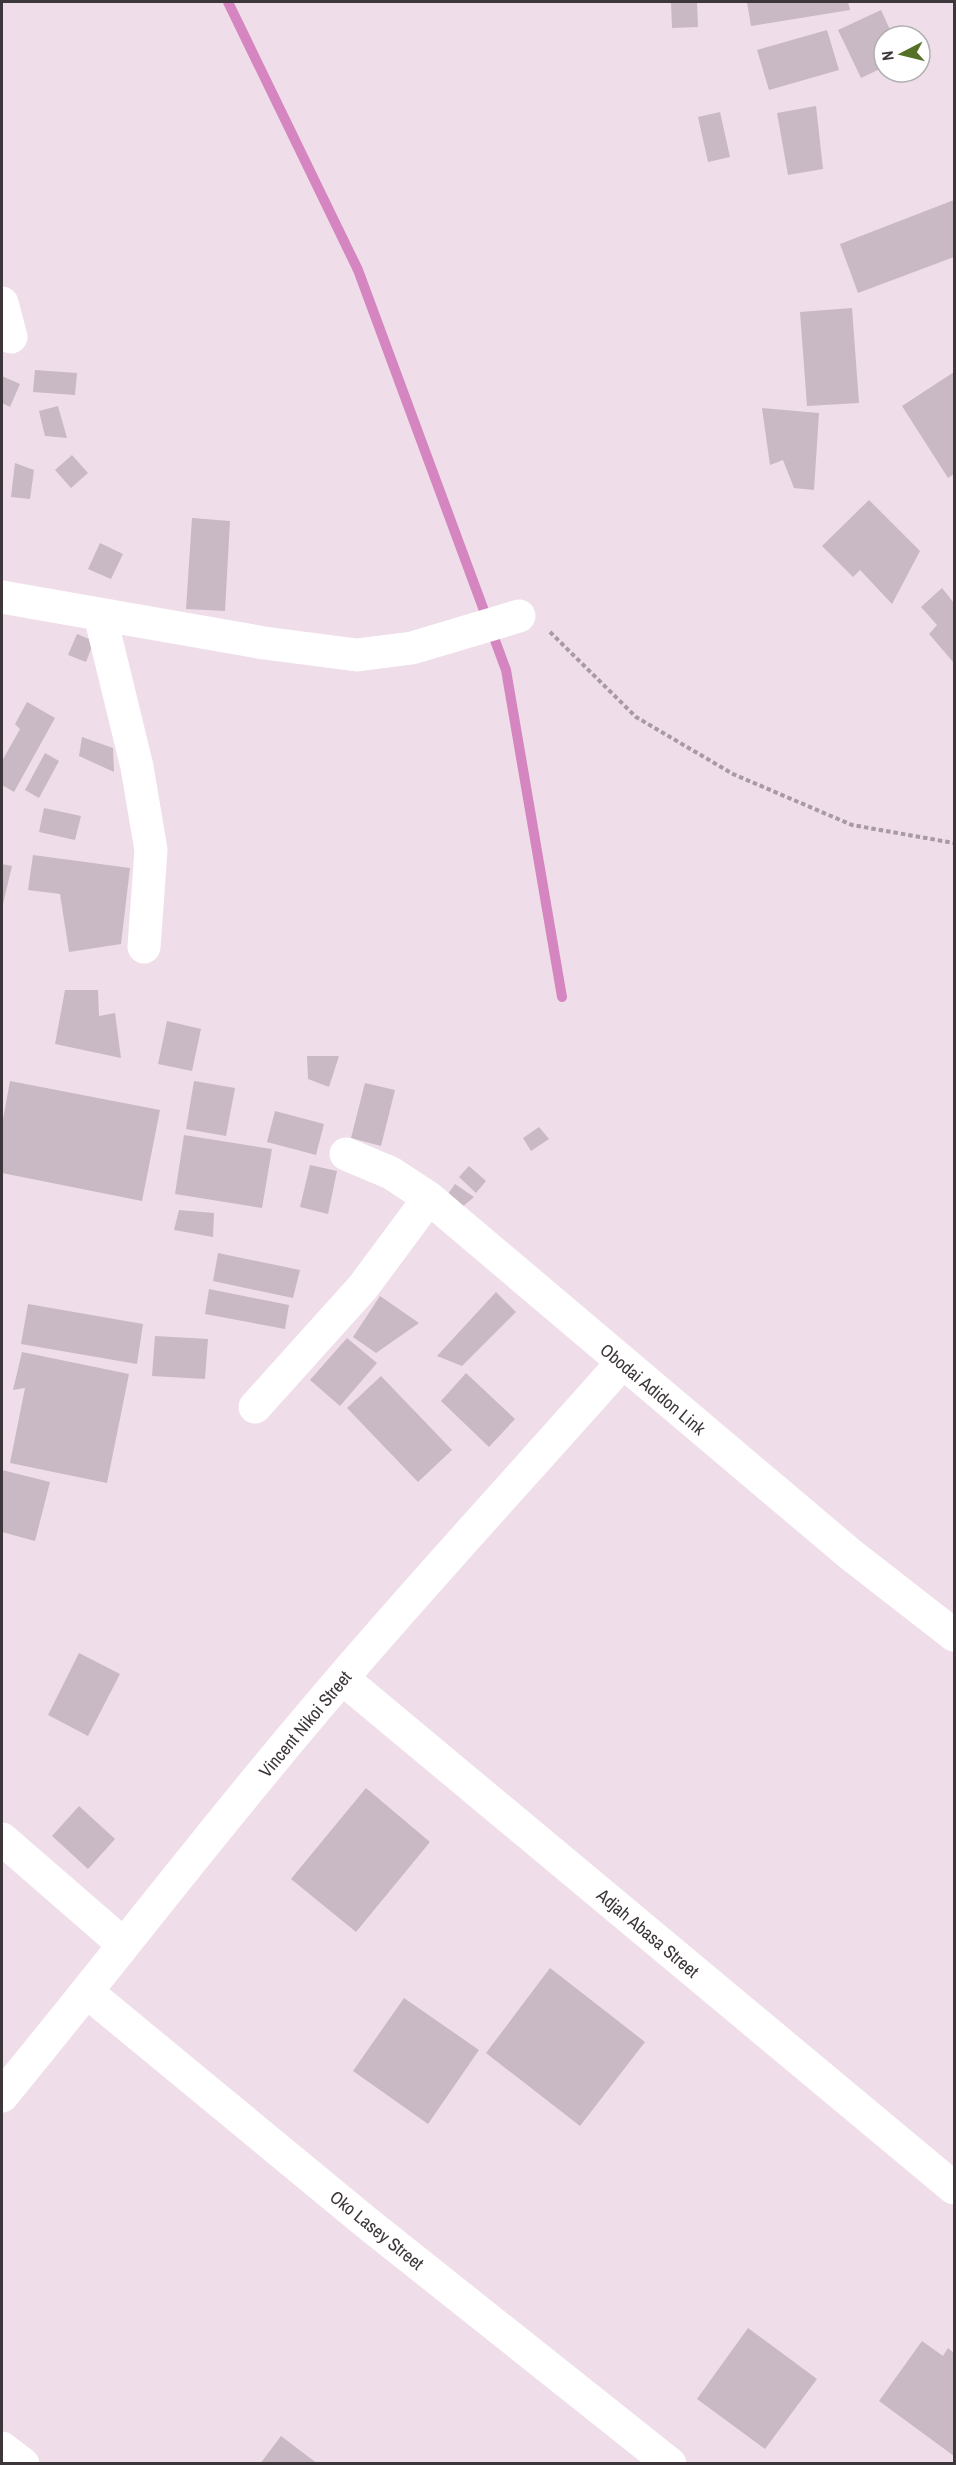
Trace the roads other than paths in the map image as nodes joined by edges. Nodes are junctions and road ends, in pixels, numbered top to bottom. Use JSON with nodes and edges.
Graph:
{"nodes":[{"id":1,"x":2,"y":303,"type":"edge"},
{"id":2,"x":11,"y":337,"type":"dead end"},
{"id":3,"x":2,"y":597,"type":"edge"},
{"id":4,"x":100,"y":615,"type":"junction"},
{"id":5,"x":511,"y":618,"type":"road end"},
{"id":6,"x":144,"y":947,"type":"dead end"},
{"id":7,"x":346,"y":1154,"type":"dead end"},
{"id":8,"x":429,"y":1198,"type":"junction"},
{"id":9,"x":622,"y":1363,"type":"junction"},
{"id":10,"x":255,"y":1407,"type":"dead end"},
{"id":11,"x":954,"y":1635,"type":"edge"},
{"id":12,"x":342,"y":1678,"type":"junction"},
{"id":13,"x":2,"y":1839,"type":"edge"},
{"id":14,"x":123,"y":1944,"type":"junction"},
{"id":15,"x":87,"y":1992,"type":"junction"},
{"id":16,"x":2,"y":2096,"type":"edge"},
{"id":17,"x":954,"y":2188,"type":"edge"},
{"id":18,"x":2,"y":2448,"type":"edge"},
{"id":19,"x":23,"y":2463,"type":"edge"},
{"id":20,"x":670,"y":2463,"type":"edge"}],
"edges":[{"from":1,"to":2,"type":"street"},
{"from":3,"to":4,"type":"street"},
{"from":4,"to":5,"type":"street"},
{"from":4,"to":6,"type":"street"},
{"from":7,"to":8,"type":"street","name":"Obodai Adidon Link"},
{"from":8,"to":9,"type":"street","name":"Obodai Adidon Link"},
{"from":8,"to":10,"type":"street"},
{"from":9,"to":11,"type":"street","name":"Obodai Adidon Link"},
{"from":9,"to":12,"type":"street","name":"Vincent Nikoi Street"},
{"from":12,"to":14,"type":"street","name":"Vincent Nikoi Street"},
{"from":12,"to":17,"type":"street","name":"Adjah Abasa Street"},
{"from":13,"to":14,"type":"street"},
{"from":14,"to":15,"type":"street","name":"Vincent Nikoi Street"},
{"from":15,"to":16,"type":"street","name":"Vincent Nikoi Street"},
{"from":15,"to":20,"type":"street","name":"Oko Lasey Street"},
{"from":18,"to":19,"type":"street"}]}
